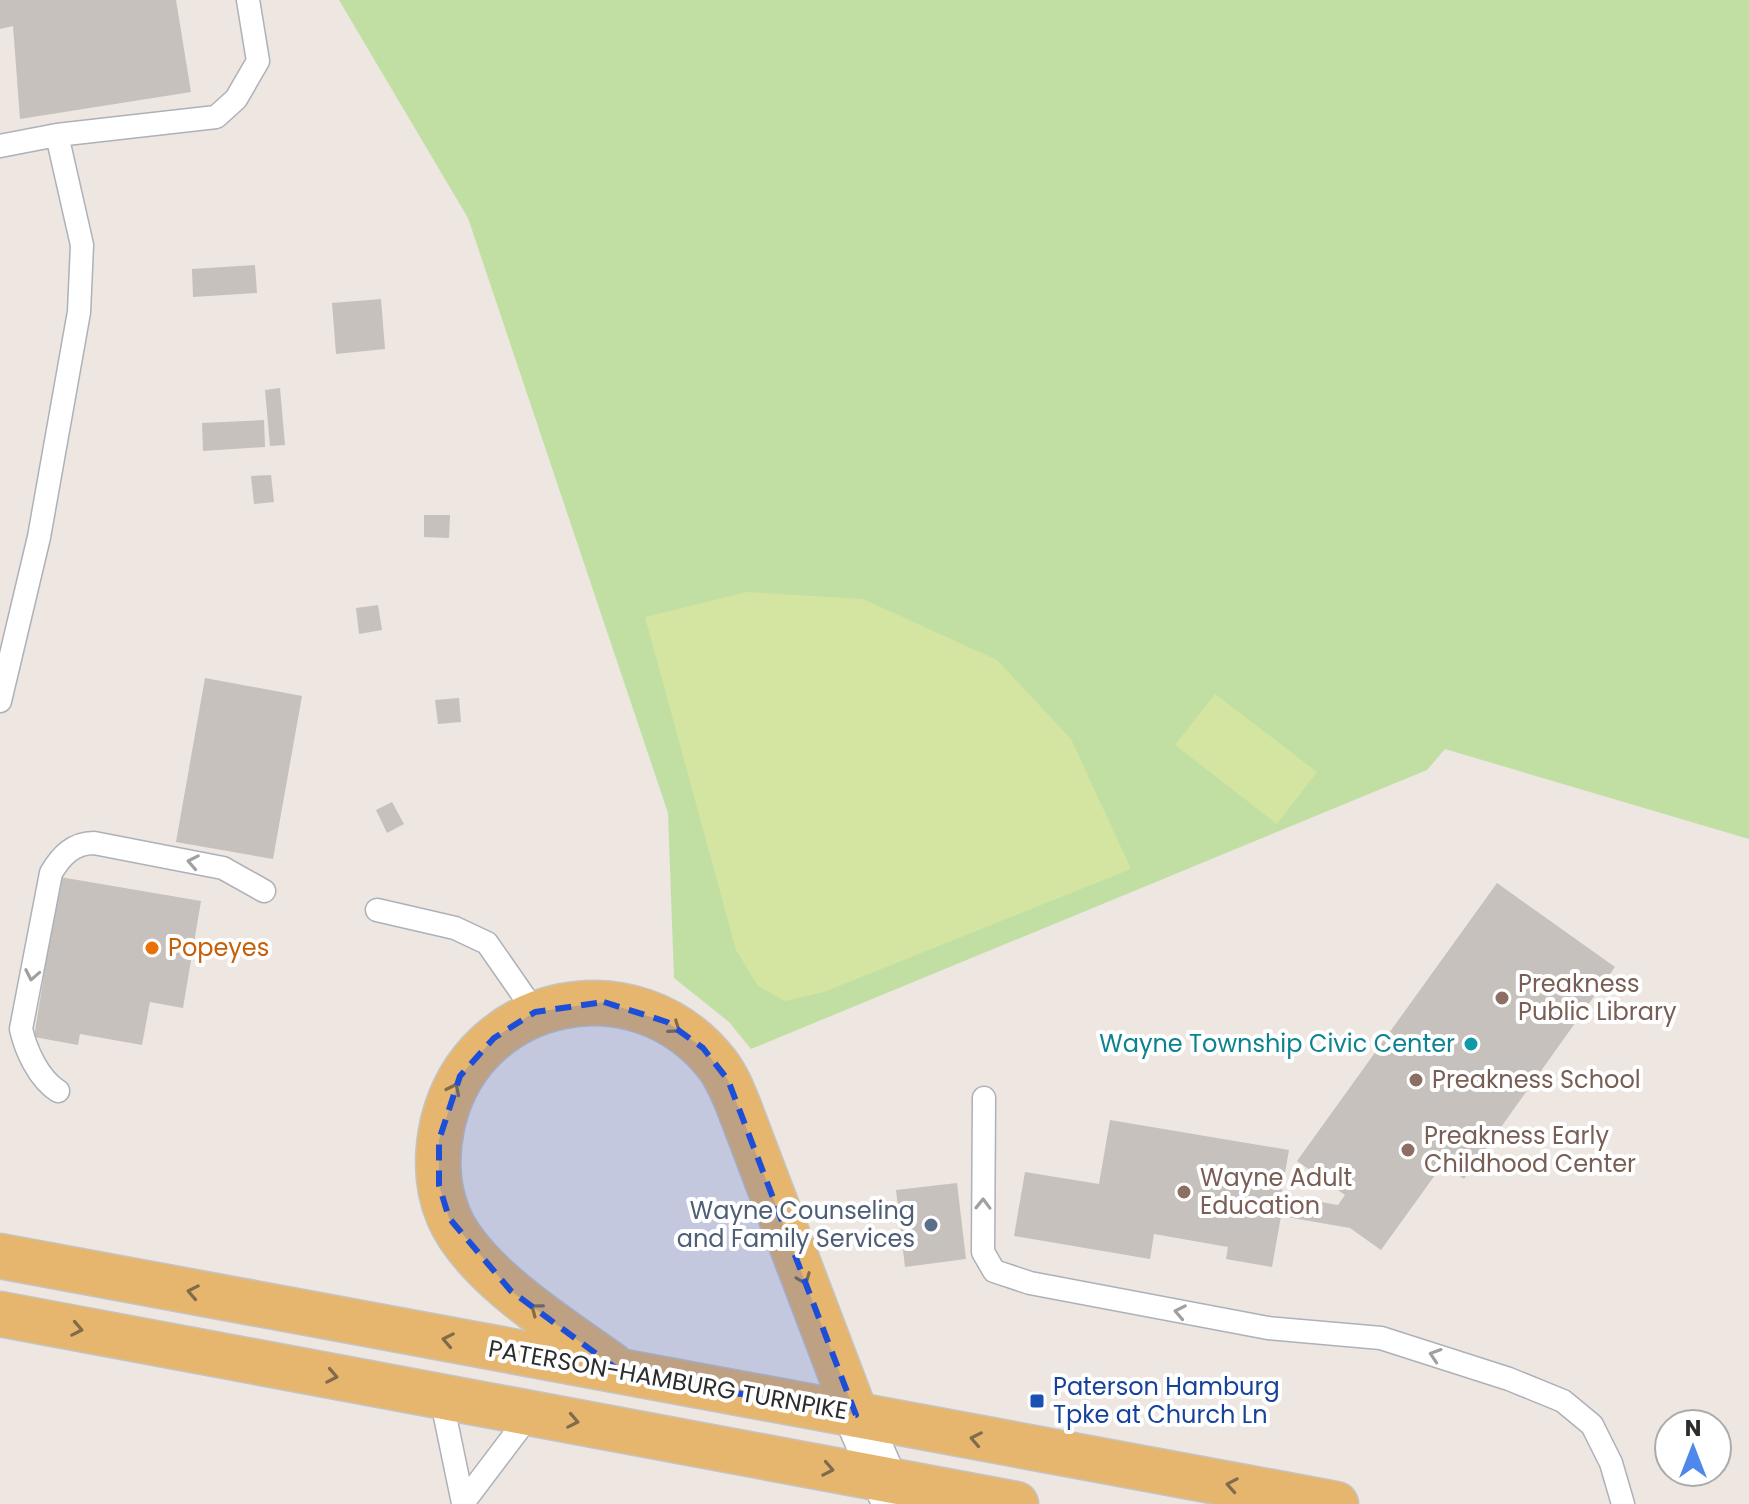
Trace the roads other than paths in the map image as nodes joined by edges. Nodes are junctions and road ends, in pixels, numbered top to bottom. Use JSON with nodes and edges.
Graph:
{"nodes":[{"id":1,"x":248,"y":0,"type":"edge"},
{"id":2,"x":57,"y":135,"type":"junction"},
{"id":3,"x":0,"y":146,"type":"edge"},
{"id":4,"x":0,"y":701,"type":"edge"},
{"id":5,"x":264,"y":891,"type":"dead end"},
{"id":6,"x":377,"y":910,"type":"dead end"},
{"id":7,"x":535,"y":1012,"type":"junction"},
{"id":8,"x":58,"y":1091,"type":"dead end"},
{"id":9,"x":984,"y":1098,"type":"dead end"},
{"id":10,"x":0,"y":1256,"type":"edge"},
{"id":11,"x":0,"y":1314,"type":"edge"},
{"id":12,"x":621,"y":1372,"type":"junction"},
{"id":13,"x":441,"y":1397,"type":"junction"},
{"id":14,"x":531,"y":1413,"type":"junction"},
{"id":15,"x":856,"y":1415,"type":"junction"},
{"id":16,"x":891,"y":1492,"type":"edge"},
{"id":17,"x":463,"y":1503,"type":"edge"},
{"id":18,"x":1016,"y":1504,"type":"edge"},
{"id":19,"x":1336,"y":1504,"type":"edge"},
{"id":20,"x":1623,"y":1504,"type":"edge"}],
"edges":[{"from":1,"to":2,"type":"lane"},
{"from":2,"to":3,"type":"lane"},
{"from":2,"to":4,"type":"lane"},
{"from":5,"to":8,"type":"lane","one_way":true},
{"from":6,"to":7,"type":"lane"},
{"from":12,"to":7,"type":"main road","one_way":true},
{"from":7,"to":15,"type":"main road","one_way":true},
{"from":20,"to":9,"type":"lane","one_way":true},
{"from":12,"to":10,"type":"main road","name":"PATERSON-HAMBURG TURNPIKE","one_way":true},
{"from":11,"to":13,"type":"main road","one_way":true},
{"from":12,"to":15,"type":"main road","name":"PATERSON-HAMBURG TURNPIKE"},
{"from":13,"to":14,"type":"main road"},
{"from":13,"to":17,"type":"lane"},
{"from":14,"to":16,"type":"main road","one_way":true},
{"from":14,"to":17,"type":"lane"},
{"from":15,"to":16,"type":"street"},
{"from":19,"to":15,"type":"main road","name":"PATERSON-HAMBURG TURNPIKE","one_way":true},
{"from":16,"to":18,"type":"main road"}]}
